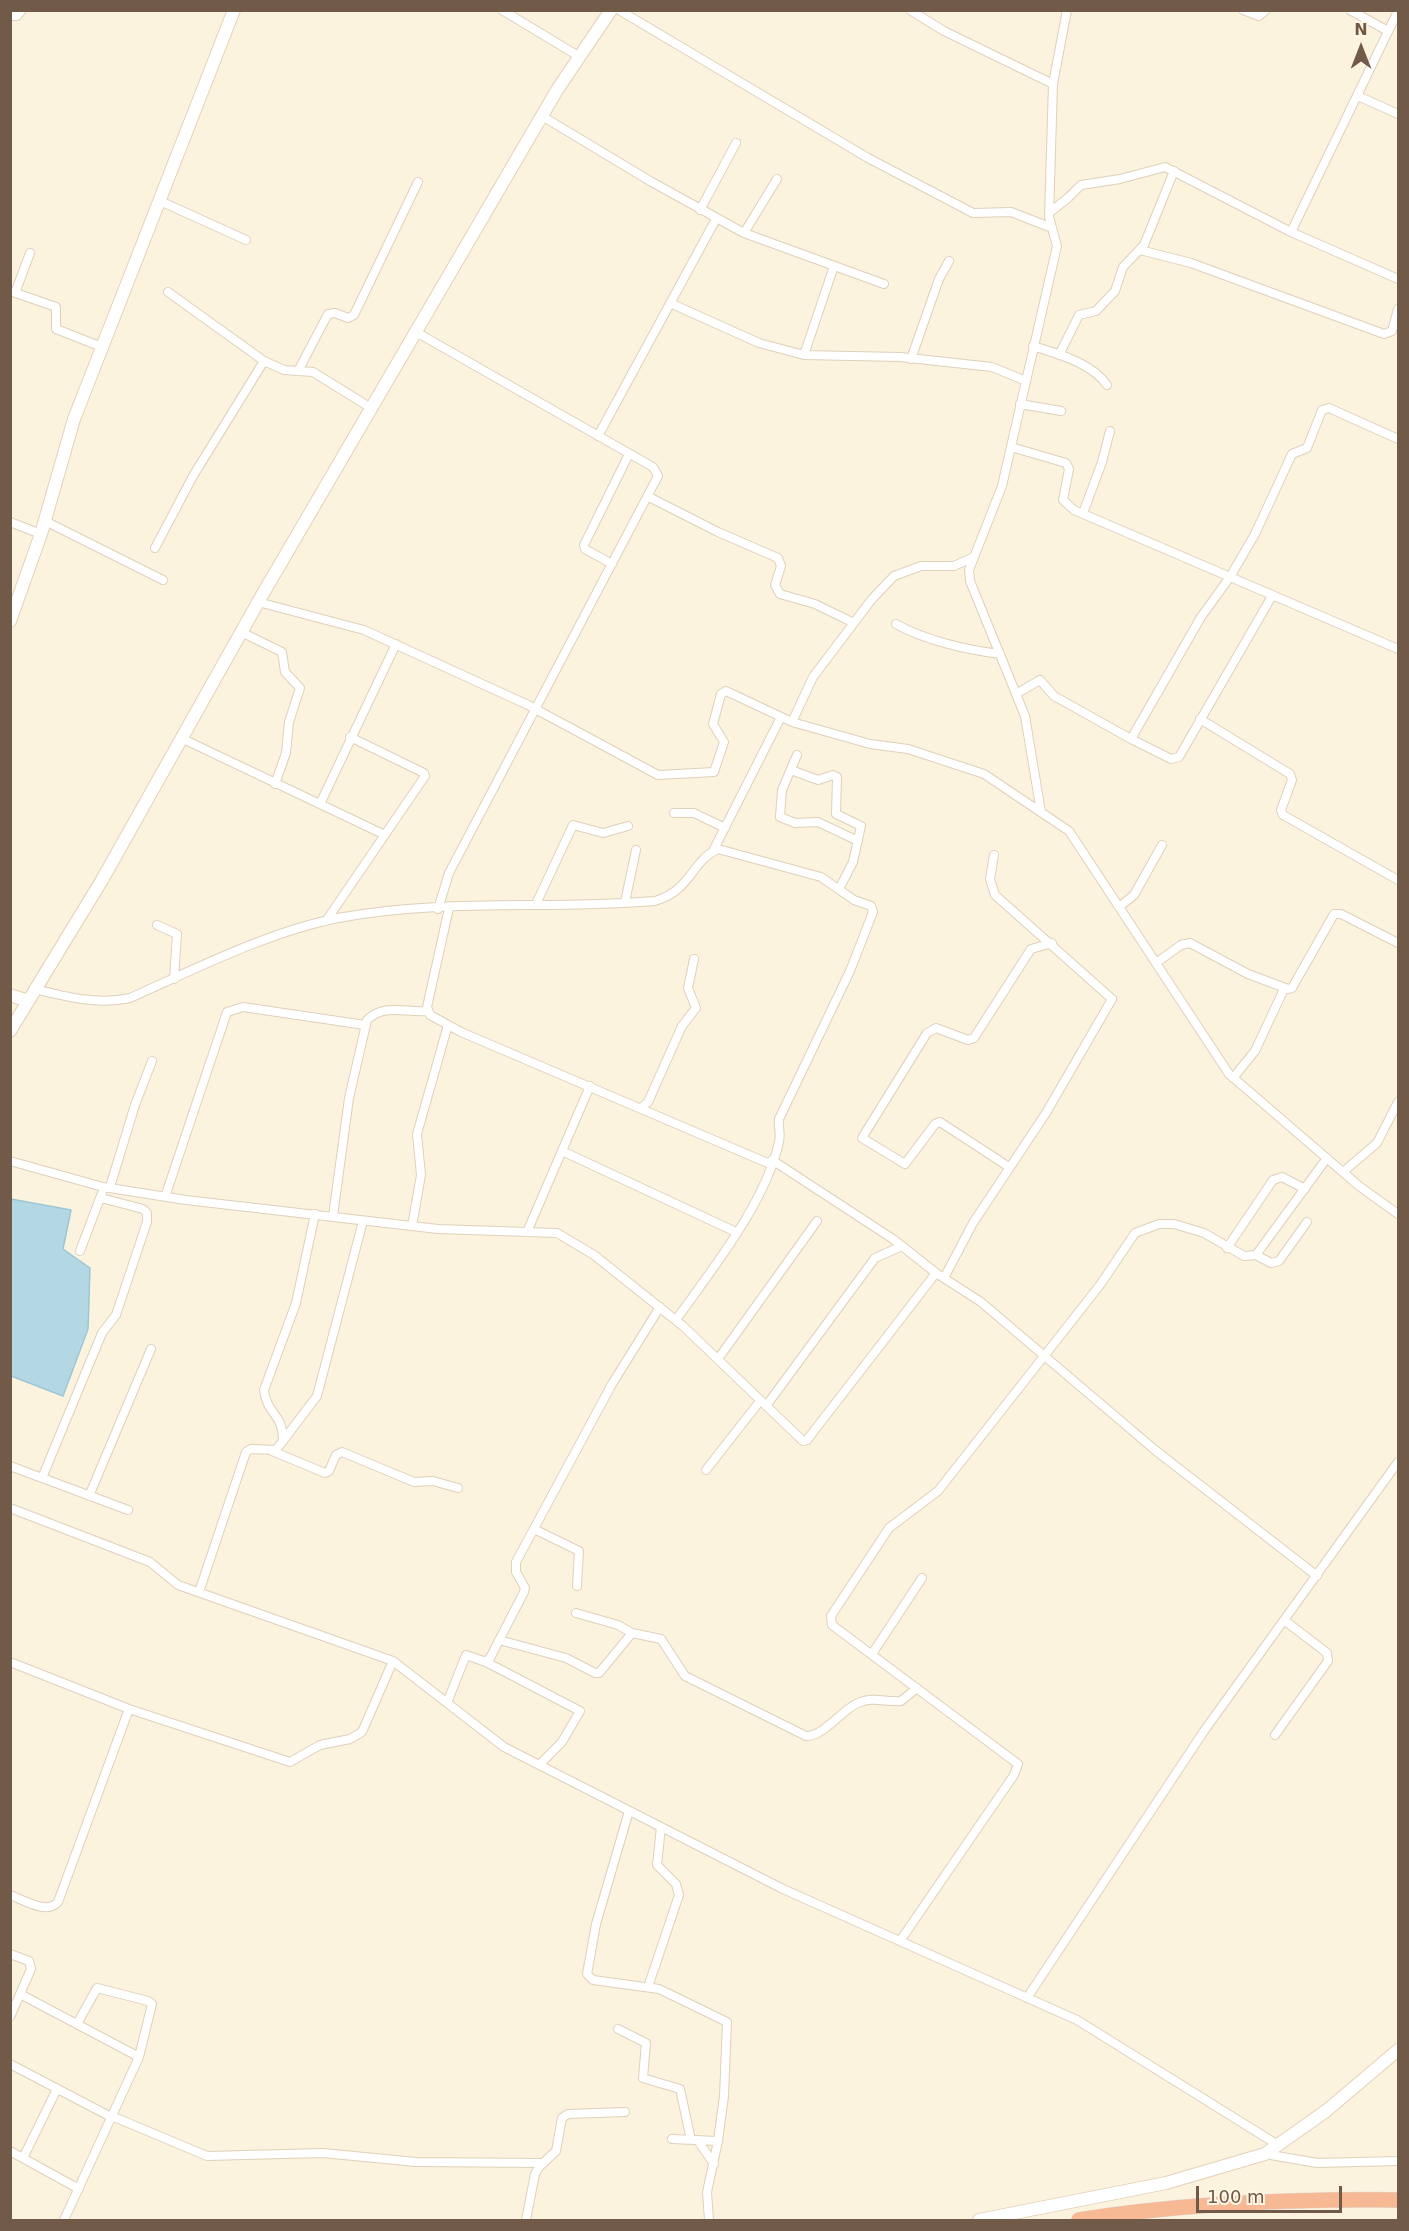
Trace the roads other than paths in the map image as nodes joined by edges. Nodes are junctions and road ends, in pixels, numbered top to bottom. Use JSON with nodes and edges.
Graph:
{"nodes":[{"id":1,"x":22,"y":10,"type":"edge"},
{"id":2,"x":234,"y":10,"type":"edge"},
{"id":3,"x":502,"y":10,"type":"edge"},
{"id":4,"x":611,"y":10,"type":"edge"},
{"id":5,"x":618,"y":10,"type":"edge"},
{"id":6,"x":1066,"y":10,"type":"edge"},
{"id":7,"x":1243,"y":10,"type":"edge"},
{"id":8,"x":1266,"y":10,"type":"edge"},
{"id":9,"x":1350,"y":10,"type":"edge"},
{"id":10,"x":913,"y":11,"type":"edge"},
{"id":11,"x":1398,"y":11,"type":"edge"},
{"id":12,"x":10,"y":16,"type":"edge"},
{"id":13,"x":1388,"y":31,"type":"junction"},
{"id":14,"x":580,"y":57,"type":"junction"},
{"id":15,"x":1053,"y":84,"type":"junction"},
{"id":16,"x":1358,"y":96,"type":"junction"},
{"id":17,"x":1398,"y":114,"type":"edge"},
{"id":18,"x":542,"y":116,"type":"junction"},
{"id":19,"x":736,"y":143,"type":"dead end"},
{"id":20,"x":1174,"y":171,"type":"junction"},
{"id":21,"x":777,"y":179,"type":"dead end"},
{"id":22,"x":418,"y":182,"type":"dead end"},
{"id":23,"x":160,"y":201,"type":"junction"},
{"id":24,"x":700,"y":210,"type":"junction"},
{"id":25,"x":1050,"y":212,"type":"junction"},
{"id":26,"x":716,"y":219,"type":"junction"},
{"id":27,"x":1052,"y":228,"type":"junction"},
{"id":28,"x":1292,"y":232,"type":"junction"},
{"id":29,"x":744,"y":233,"type":"junction"},
{"id":30,"x":246,"y":240,"type":"dead end"},
{"id":31,"x":1140,"y":250,"type":"junction"},
{"id":32,"x":30,"y":253,"type":"dead end"},
{"id":33,"x":949,"y":261,"type":"dead end"},
{"id":34,"x":834,"y":266,"type":"junction"},
{"id":35,"x":1398,"y":279,"type":"edge"},
{"id":36,"x":884,"y":284,"type":"dead end"},
{"id":37,"x":13,"y":292,"type":"edge"},
{"id":38,"x":168,"y":292,"type":"dead end"},
{"id":39,"x":670,"y":303,"type":"junction"},
{"id":40,"x":1398,"y":309,"type":"edge"},
{"id":41,"x":416,"y":332,"type":"junction"},
{"id":42,"x":1033,"y":346,"type":"junction"},
{"id":43,"x":102,"y":347,"type":"junction"},
{"id":44,"x":1059,"y":354,"type":"junction"},
{"id":45,"x":804,"y":355,"type":"junction"},
{"id":46,"x":911,"y":358,"type":"junction"},
{"id":47,"x":264,"y":361,"type":"junction"},
{"id":48,"x":298,"y":371,"type":"junction"},
{"id":49,"x":1026,"y":381,"type":"junction"},
{"id":50,"x":1107,"y":385,"type":"dead end"},
{"id":51,"x":1020,"y":404,"type":"junction"},
{"id":52,"x":371,"y":408,"type":"junction"},
{"id":53,"x":1061,"y":411,"type":"dead end"},
{"id":54,"x":1110,"y":431,"type":"dead end"},
{"id":55,"x":598,"y":436,"type":"junction"},
{"id":56,"x":1398,"y":439,"type":"edge"},
{"id":57,"x":1011,"y":447,"type":"junction"},
{"id":58,"x":629,"y":454,"type":"junction"},
{"id":59,"x":649,"y":497,"type":"junction"},
{"id":60,"x":1083,"y":513,"type":"junction"},
{"id":61,"x":45,"y":521,"type":"junction"},
{"id":62,"x":10,"y":522,"type":"edge"},
{"id":63,"x":41,"y":534,"type":"junction"},
{"id":64,"x":155,"y":548,"type":"dead end"},
{"id":65,"x":974,"y":557,"type":"junction"},
{"id":66,"x":612,"y":564,"type":"junction"},
{"id":67,"x":1230,"y":577,"type":"junction"},
{"id":68,"x":163,"y":580,"type":"dead end"},
{"id":69,"x":1272,"y":596,"type":"junction"},
{"id":70,"x":258,"y":602,"type":"junction"},
{"id":71,"x":10,"y":621,"type":"edge"},
{"id":72,"x":854,"y":623,"type":"junction"},
{"id":73,"x":896,"y":624,"type":"dead end"},
{"id":74,"x":241,"y":632,"type":"junction"},
{"id":75,"x":396,"y":644,"type":"junction"},
{"id":76,"x":1398,"y":649,"type":"edge"},
{"id":77,"x":1000,"y":654,"type":"junction"},
{"id":78,"x":1016,"y":694,"type":"junction"},
{"id":79,"x":536,"y":709,"type":"junction"},
{"id":80,"x":781,"y":717,"type":"junction"},
{"id":81,"x":1200,"y":719,"type":"junction"},
{"id":82,"x":792,"y":722,"type":"junction"},
{"id":83,"x":350,"y":737,"type":"junction"},
{"id":84,"x":181,"y":738,"type":"junction"},
{"id":85,"x":1131,"y":739,"type":"junction"},
{"id":86,"x":797,"y":755,"type":"dead end"},
{"id":87,"x":791,"y":770,"type":"junction"},
{"id":88,"x":275,"y":784,"type":"junction"},
{"id":89,"x":320,"y":804,"type":"junction"},
{"id":90,"x":1041,"y":812,"type":"junction"},
{"id":91,"x":674,"y":813,"type":"dead end"},
{"id":92,"x":628,"y":826,"type":"dead end"},
{"id":93,"x":725,"y":828,"type":"junction"},
{"id":94,"x":385,"y":835,"type":"junction"},
{"id":95,"x":858,"y":841,"type":"junction"},
{"id":96,"x":1162,"y":844,"type":"dead end"},
{"id":97,"x":636,"y":850,"type":"dead end"},
{"id":98,"x":713,"y":851,"type":"junction"},
{"id":99,"x":994,"y":855,"type":"dead end"},
{"id":100,"x":1398,"y":880,"type":"edge"},
{"id":101,"x":839,"y":889,"type":"junction"},
{"id":102,"x":625,"y":902,"type":"junction"},
{"id":103,"x":536,"y":904,"type":"junction"},
{"id":104,"x":1119,"y":907,"type":"junction"},
{"id":105,"x":449,"y":908,"type":"junction"},
{"id":106,"x":438,"y":909,"type":"junction"},
{"id":107,"x":326,"y":921,"type":"junction"},
{"id":108,"x":156,"y":925,"type":"dead end"},
{"id":109,"x":1052,"y":943,"type":"junction"},
{"id":110,"x":1398,"y":944,"type":"edge"},
{"id":111,"x":694,"y":959,"type":"dead end"},
{"id":112,"x":1156,"y":963,"type":"junction"},
{"id":113,"x":174,"y":979,"type":"junction"},
{"id":114,"x":35,"y":989,"type":"junction"},
{"id":115,"x":1284,"y":989,"type":"junction"},
{"id":116,"x":10,"y":995,"type":"edge"},
{"id":117,"x":28,"y":1001,"type":"junction"},
{"id":118,"x":427,"y":1011,"type":"junction"},
{"id":119,"x":365,"y":1025,"type":"junction"},
{"id":120,"x":448,"y":1025,"type":"junction"},
{"id":121,"x":10,"y":1031,"type":"edge"},
{"id":122,"x":152,"y":1061,"type":"dead end"},
{"id":123,"x":1233,"y":1078,"type":"junction"},
{"id":124,"x":590,"y":1086,"type":"junction"},
{"id":125,"x":1398,"y":1102,"type":"edge"},
{"id":126,"x":641,"y":1108,"type":"junction"},
{"id":127,"x":562,"y":1151,"type":"junction"},
{"id":128,"x":1327,"y":1158,"type":"junction"},
{"id":129,"x":10,"y":1161,"type":"edge"},
{"id":130,"x":771,"y":1162,"type":"junction"},
{"id":131,"x":1009,"y":1167,"type":"junction"},
{"id":132,"x":1342,"y":1172,"type":"junction"},
{"id":133,"x":106,"y":1187,"type":"junction"},
{"id":134,"x":1305,"y":1189,"type":"junction"},
{"id":135,"x":165,"y":1197,"type":"junction"},
{"id":136,"x":101,"y":1198,"type":"junction"},
{"id":137,"x":315,"y":1214,"type":"junction"},
{"id":138,"x":1398,"y":1214,"type":"edge"},
{"id":139,"x":333,"y":1216,"type":"junction"},
{"id":140,"x":363,"y":1221,"type":"junction"},
{"id":141,"x":817,"y":1221,"type":"dead end"},
{"id":142,"x":1307,"y":1222,"type":"dead end"},
{"id":143,"x":412,"y":1226,"type":"junction"},
{"id":144,"x":527,"y":1232,"type":"junction"},
{"id":145,"x":736,"y":1232,"type":"junction"},
{"id":146,"x":902,"y":1246,"type":"junction"},
{"id":147,"x":1227,"y":1248,"type":"junction"},
{"id":148,"x":80,"y":1251,"type":"dead end"},
{"id":149,"x":1256,"y":1255,"type":"junction"},
{"id":150,"x":940,"y":1275,"type":"junction"},
{"id":151,"x":660,"y":1307,"type":"junction"},
{"id":152,"x":676,"y":1320,"type":"junction"},
{"id":153,"x":151,"y":1348,"type":"dead end"},
{"id":154,"x":1044,"y":1357,"type":"junction"},
{"id":155,"x":718,"y":1359,"type":"junction"},
{"id":156,"x":763,"y":1403,"type":"junction"},
{"id":157,"x":283,"y":1441,"type":"junction"},
{"id":158,"x":272,"y":1451,"type":"junction"},
{"id":159,"x":1398,"y":1462,"type":"edge"},
{"id":160,"x":10,"y":1466,"type":"edge"},
{"id":161,"x":706,"y":1470,"type":"dead end"},
{"id":162,"x":42,"y":1478,"type":"junction"},
{"id":163,"x":458,"y":1488,"type":"dead end"},
{"id":164,"x":89,"y":1496,"type":"junction"},
{"id":165,"x":10,"y":1508,"type":"edge"},
{"id":166,"x":128,"y":1510,"type":"dead end"},
{"id":167,"x":534,"y":1529,"type":"junction"},
{"id":168,"x":1317,"y":1576,"type":"junction"},
{"id":169,"x":922,"y":1578,"type":"dead end"},
{"id":170,"x":577,"y":1586,"type":"dead end"},
{"id":171,"x":199,"y":1592,"type":"junction"},
{"id":172,"x":576,"y":1613,"type":"dead end"},
{"id":173,"x":1284,"y":1620,"type":"junction"},
{"id":174,"x":632,"y":1633,"type":"junction"},
{"id":175,"x":499,"y":1640,"type":"junction"},
{"id":176,"x":872,"y":1654,"type":"junction"},
{"id":177,"x":393,"y":1661,"type":"junction"},
{"id":178,"x":10,"y":1662,"type":"edge"},
{"id":179,"x":486,"y":1662,"type":"junction"},
{"id":180,"x":917,"y":1688,"type":"junction"},
{"id":181,"x":447,"y":1703,"type":"junction"},
{"id":182,"x":129,"y":1709,"type":"junction"},
{"id":183,"x":1275,"y":1735,"type":"dead end"},
{"id":184,"x":539,"y":1765,"type":"junction"},
{"id":185,"x":629,"y":1811,"type":"junction"},
{"id":186,"x":661,"y":1827,"type":"junction"},
{"id":187,"x":10,"y":1895,"type":"edge"},
{"id":188,"x":900,"y":1941,"type":"junction"},
{"id":189,"x":10,"y":1954,"type":"edge"},
{"id":190,"x":648,"y":1987,"type":"junction"},
{"id":191,"x":20,"y":1994,"type":"junction"},
{"id":192,"x":1027,"y":1998,"type":"junction"},
{"id":193,"x":10,"y":2017,"type":"edge"},
{"id":194,"x":77,"y":2024,"type":"junction"},
{"id":195,"x":618,"y":2028,"type":"dead end"},
{"id":196,"x":1398,"y":2050,"type":"edge"},
{"id":197,"x":139,"y":2057,"type":"junction"},
{"id":198,"x":10,"y":2064,"type":"edge"},
{"id":199,"x":57,"y":2089,"type":"junction"},
{"id":200,"x":625,"y":2112,"type":"dead end"},
{"id":201,"x":113,"y":2117,"type":"junction"},
{"id":202,"x":672,"y":2139,"type":"dead end"},
{"id":203,"x":694,"y":2140,"type":"junction"},
{"id":204,"x":718,"y":2141,"type":"junction"},
{"id":205,"x":1278,"y":2145,"type":"junction"},
{"id":206,"x":10,"y":2151,"type":"edge"},
{"id":207,"x":1265,"y":2154,"type":"junction"},
{"id":208,"x":23,"y":2158,"type":"junction"},
{"id":209,"x":1398,"y":2161,"type":"edge"},
{"id":210,"x":542,"y":2163,"type":"junction"},
{"id":211,"x":714,"y":2164,"type":"junction"},
{"id":212,"x":79,"y":2189,"type":"junction"},
{"id":213,"x":1398,"y":2200,"type":"edge"},
{"id":214,"x":64,"y":2220,"type":"edge"},
{"id":215,"x":526,"y":2220,"type":"edge"},
{"id":216,"x":709,"y":2220,"type":"edge"},
{"id":217,"x":979,"y":2220,"type":"edge"},
{"id":218,"x":1079,"y":2220,"type":"edge"}],
"edges":[{"from":1,"to":12,"type":"street"},
{"from":2,"to":23,"type":"street"},
{"from":3,"to":14,"type":"street"},
{"from":4,"to":14,"type":"street"},
{"from":5,"to":27,"type":"street"},
{"from":6,"to":15,"type":"street"},
{"from":7,"to":8,"type":"street"},
{"from":9,"to":13,"type":"street"},
{"from":10,"to":15,"type":"street"},
{"from":11,"to":13,"type":"street"},
{"from":13,"to":16,"type":"street"},
{"from":14,"to":18,"type":"street"},
{"from":15,"to":25,"type":"street"},
{"from":16,"to":17,"type":"street"},
{"from":16,"to":28,"type":"street"},
{"from":18,"to":24,"type":"street"},
{"from":18,"to":41,"type":"street"},
{"from":19,"to":24,"type":"street"},
{"from":20,"to":25,"type":"street"},
{"from":20,"to":28,"type":"street"},
{"from":20,"to":31,"type":"street"},
{"from":21,"to":29,"type":"street"},
{"from":22,"to":48,"type":"street"},
{"from":23,"to":30,"type":"street"},
{"from":23,"to":43,"type":"street"},
{"from":24,"to":26,"type":"street"},
{"from":25,"to":27,"type":"street"},
{"from":26,"to":29,"type":"street"},
{"from":26,"to":39,"type":"street"},
{"from":27,"to":42,"type":"street"},
{"from":28,"to":35,"type":"street"},
{"from":29,"to":34,"type":"street"},
{"from":31,"to":40,"type":"street"},
{"from":31,"to":44,"type":"street"},
{"from":32,"to":37,"type":"street"},
{"from":33,"to":46,"type":"street"},
{"from":34,"to":36,"type":"street"},
{"from":34,"to":45,"type":"street"},
{"from":37,"to":43,"type":"street"},
{"from":38,"to":47,"type":"street"},
{"from":39,"to":45,"type":"street"},
{"from":39,"to":55,"type":"street"},
{"from":41,"to":52,"type":"street"},
{"from":41,"to":55,"type":"street"},
{"from":42,"to":44,"type":"street"},
{"from":42,"to":49,"type":"street"},
{"from":43,"to":61,"type":"street"},
{"from":44,"to":50,"type":"street"},
{"from":45,"to":46,"type":"street"},
{"from":46,"to":49,"type":"street"},
{"from":47,"to":48,"type":"street"},
{"from":47,"to":64,"type":"street"},
{"from":48,"to":52,"type":"street"},
{"from":49,"to":51,"type":"street"},
{"from":51,"to":53,"type":"street"},
{"from":51,"to":57,"type":"street"},
{"from":52,"to":70,"type":"street"},
{"from":54,"to":60,"type":"street"},
{"from":55,"to":58,"type":"street"},
{"from":56,"to":67,"type":"street"},
{"from":57,"to":60,"type":"street"},
{"from":57,"to":65,"type":"street"},
{"from":58,"to":59,"type":"street"},
{"from":58,"to":66,"type":"street"},
{"from":59,"to":66,"type":"street"},
{"from":59,"to":72,"type":"street"},
{"from":60,"to":67,"type":"street"},
{"from":61,"to":63,"type":"street"},
{"from":61,"to":68,"type":"street"},
{"from":62,"to":63,"type":"street"},
{"from":63,"to":71,"type":"street"},
{"from":65,"to":72,"type":"street"},
{"from":65,"to":77,"type":"street"},
{"from":66,"to":79,"type":"street"},
{"from":67,"to":69,"type":"street"},
{"from":67,"to":85,"type":"street"},
{"from":69,"to":76,"type":"street"},
{"from":69,"to":81,"type":"street"},
{"from":70,"to":74,"type":"street"},
{"from":70,"to":75,"type":"street"},
{"from":72,"to":82,"type":"street"},
{"from":73,"to":77,"type":"street"},
{"from":74,"to":84,"type":"street"},
{"from":74,"to":88,"type":"street"},
{"from":75,"to":79,"type":"street"},
{"from":75,"to":83,"type":"street"},
{"from":77,"to":78,"type":"street"},
{"from":78,"to":85,"type":"street"},
{"from":78,"to":90,"type":"street"},
{"from":79,"to":80,"type":"street"},
{"from":79,"to":106,"type":"street"},
{"from":80,"to":82,"type":"street"},
{"from":80,"to":93,"type":"street"},
{"from":81,"to":85,"type":"street"},
{"from":81,"to":100,"type":"street"},
{"from":82,"to":90,"type":"street"},
{"from":83,"to":89,"type":"street"},
{"from":83,"to":94,"type":"street"},
{"from":84,"to":88,"type":"street"},
{"from":84,"to":114,"type":"street"},
{"from":86,"to":87,"type":"street"},
{"from":87,"to":95,"type":"street"},
{"from":87,"to":95,"type":"street"},
{"from":88,"to":89,"type":"street"},
{"from":89,"to":94,"type":"street"},
{"from":90,"to":104,"type":"street"},
{"from":91,"to":93,"type":"street"},
{"from":92,"to":103,"type":"street"},
{"from":93,"to":98,"type":"street"},
{"from":94,"to":107,"type":"street"},
{"from":95,"to":101,"type":"street"},
{"from":96,"to":104,"type":"street"},
{"from":97,"to":102,"type":"street"},
{"from":98,"to":101,"type":"street"},
{"from":98,"to":102,"type":"street"},
{"from":99,"to":109,"type":"street"},
{"from":101,"to":130,"type":"street"},
{"from":102,"to":103,"type":"street"},
{"from":103,"to":105,"type":"street"},
{"from":104,"to":112,"type":"street"},
{"from":105,"to":106,"type":"street"},
{"from":105,"to":118,"type":"street"},
{"from":106,"to":107,"type":"street"},
{"from":107,"to":113,"type":"street"},
{"from":108,"to":113,"type":"street"},
{"from":109,"to":131,"type":"street"},
{"from":109,"to":131,"type":"street"},
{"from":110,"to":115,"type":"street"},
{"from":111,"to":126,"type":"street"},
{"from":112,"to":115,"type":"street"},
{"from":112,"to":123,"type":"street"},
{"from":113,"to":114,"type":"street"},
{"from":114,"to":117,"type":"street"},
{"from":115,"to":123,"type":"street"},
{"from":116,"to":117,"type":"street"},
{"from":117,"to":121,"type":"street"},
{"from":118,"to":119,"type":"street"},
{"from":118,"to":120,"type":"street"},
{"from":119,"to":135,"type":"street"},
{"from":119,"to":139,"type":"street"},
{"from":120,"to":124,"type":"street"},
{"from":120,"to":143,"type":"street"},
{"from":122,"to":133,"type":"street"},
{"from":123,"to":128,"type":"street"},
{"from":124,"to":126,"type":"street"},
{"from":124,"to":127,"type":"street"},
{"from":125,"to":132,"type":"street"},
{"from":126,"to":130,"type":"street"},
{"from":127,"to":144,"type":"street"},
{"from":127,"to":145,"type":"street"},
{"from":128,"to":132,"type":"street"},
{"from":128,"to":134,"type":"street"},
{"from":129,"to":133,"type":"street"},
{"from":130,"to":145,"type":"street"},
{"from":130,"to":146,"type":"street"},
{"from":131,"to":150,"type":"street"},
{"from":132,"to":138,"type":"street"},
{"from":133,"to":135,"type":"street"},
{"from":133,"to":136,"type":"street"},
{"from":134,"to":147,"type":"street"},
{"from":134,"to":149,"type":"street"},
{"from":135,"to":137,"type":"street"},
{"from":136,"to":148,"type":"street"},
{"from":136,"to":162,"type":"street"},
{"from":137,"to":139,"type":"street"},
{"from":137,"to":157,"type":"street"},
{"from":139,"to":140,"type":"street"},
{"from":140,"to":143,"type":"street"},
{"from":140,"to":157,"type":"street"},
{"from":141,"to":155,"type":"street"},
{"from":142,"to":149,"type":"street"},
{"from":143,"to":144,"type":"street"},
{"from":144,"to":151,"type":"street"},
{"from":145,"to":152,"type":"street"},
{"from":146,"to":150,"type":"street"},
{"from":146,"to":156,"type":"street"},
{"from":147,"to":149,"type":"street"},
{"from":147,"to":154,"type":"street"},
{"from":150,"to":154,"type":"street"},
{"from":150,"to":156,"type":"street"},
{"from":151,"to":152,"type":"street"},
{"from":151,"to":167,"type":"street"},
{"from":152,"to":155,"type":"street"},
{"from":153,"to":164,"type":"street"},
{"from":154,"to":168,"type":"street"},
{"from":154,"to":176,"type":"street"},
{"from":155,"to":156,"type":"street"},
{"from":156,"to":161,"type":"street"},
{"from":157,"to":158,"type":"street"},
{"from":158,"to":163,"type":"street"},
{"from":158,"to":171,"type":"street"},
{"from":159,"to":168,"type":"street"},
{"from":160,"to":162,"type":"street"},
{"from":162,"to":164,"type":"street"},
{"from":164,"to":166,"type":"street"},
{"from":165,"to":171,"type":"street"},
{"from":167,"to":170,"type":"street"},
{"from":167,"to":175,"type":"street"},
{"from":168,"to":173,"type":"street"},
{"from":169,"to":176,"type":"street"},
{"from":171,"to":177,"type":"street"},
{"from":172,"to":174,"type":"street"},
{"from":173,"to":183,"type":"street"},
{"from":173,"to":192,"type":"street"},
{"from":174,"to":175,"type":"street"},
{"from":174,"to":180,"type":"street"},
{"from":175,"to":179,"type":"street"},
{"from":176,"to":180,"type":"street"},
{"from":177,"to":181,"type":"street"},
{"from":177,"to":182,"type":"street"},
{"from":178,"to":182,"type":"street"},
{"from":179,"to":181,"type":"street"},
{"from":179,"to":184,"type":"street"},
{"from":180,"to":188,"type":"street"},
{"from":181,"to":184,"type":"street"},
{"from":182,"to":187,"type":"street"},
{"from":184,"to":185,"type":"street"},
{"from":185,"to":186,"type":"street"},
{"from":185,"to":190,"type":"street"},
{"from":186,"to":188,"type":"street"},
{"from":186,"to":190,"type":"street"},
{"from":188,"to":192,"type":"street"},
{"from":189,"to":191,"type":"street"},
{"from":190,"to":204,"type":"street"},
{"from":191,"to":193,"type":"street"},
{"from":191,"to":194,"type":"street"},
{"from":192,"to":205,"type":"street"},
{"from":194,"to":197,"type":"street"},
{"from":194,"to":197,"type":"street"},
{"from":195,"to":203,"type":"street"},
{"from":196,"to":205,"type":"street"},
{"from":197,"to":201,"type":"street"},
{"from":198,"to":199,"type":"street"},
{"from":199,"to":201,"type":"street"},
{"from":199,"to":208,"type":"street"},
{"from":200,"to":210,"type":"street"},
{"from":201,"to":210,"type":"street"},
{"from":201,"to":212,"type":"street"},
{"from":202,"to":203,"type":"street"},
{"from":203,"to":204,"type":"street"},
{"from":203,"to":211,"type":"street"},
{"from":204,"to":211,"type":"street"},
{"from":205,"to":207,"type":"street"},
{"from":206,"to":208,"type":"street"},
{"from":207,"to":209,"type":"street"},
{"from":207,"to":217,"type":"street"},
{"from":208,"to":212,"type":"street"},
{"from":210,"to":215,"type":"street"},
{"from":211,"to":216,"type":"street"},
{"from":212,"to":214,"type":"street"},
{"from":213,"to":218,"type":"highway"}]}
